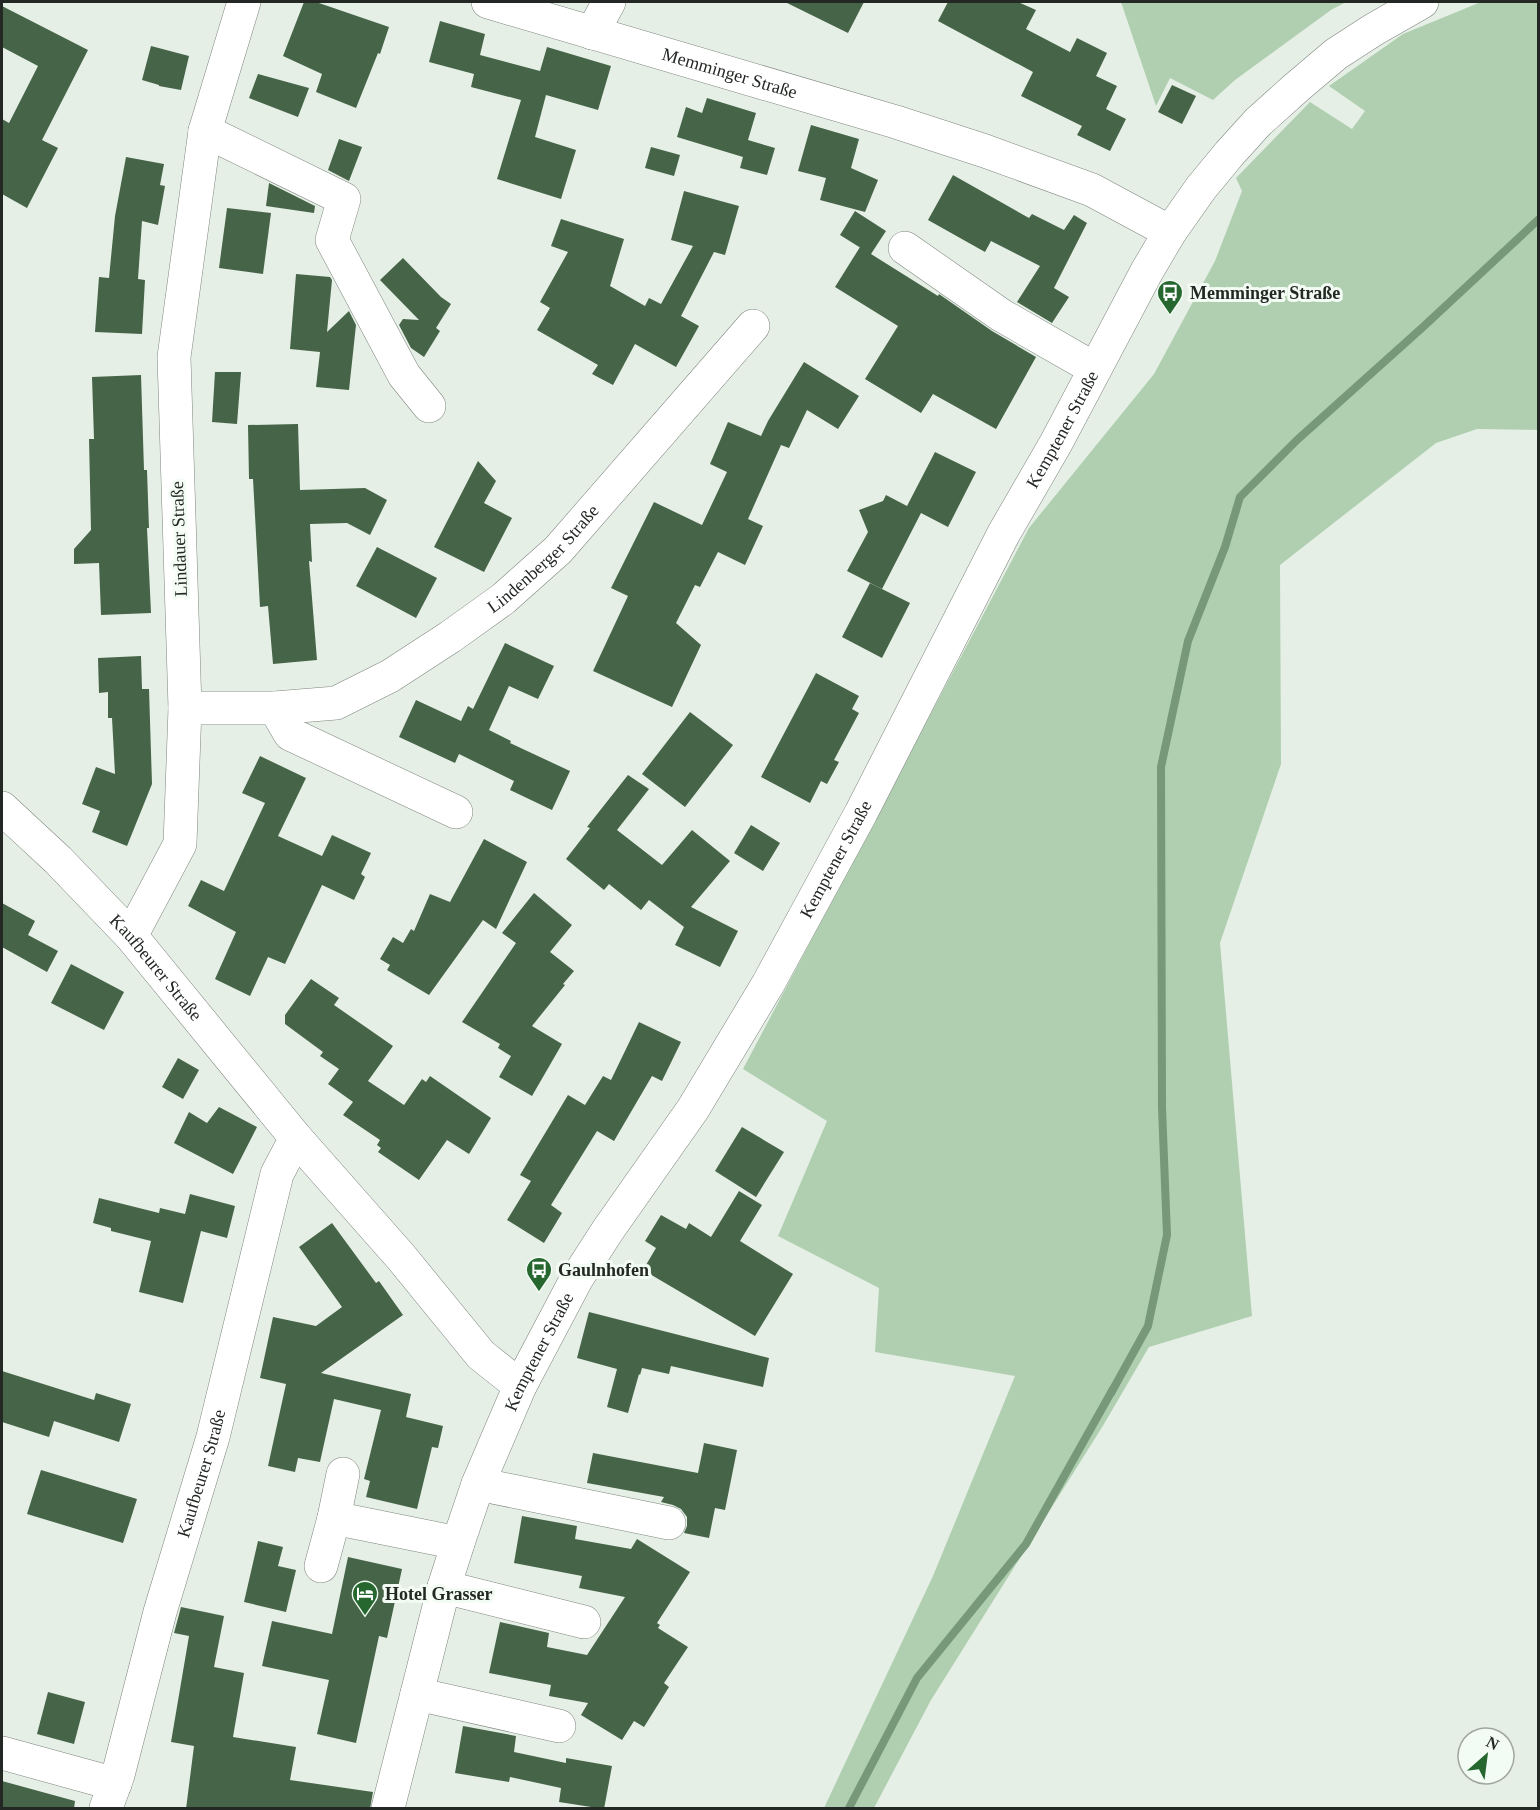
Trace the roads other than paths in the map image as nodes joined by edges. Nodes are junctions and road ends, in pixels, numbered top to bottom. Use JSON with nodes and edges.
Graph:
{"nodes":[{"id":1,"x":244,"y":2,"type":"edge"},
{"id":2,"x":488,"y":2,"type":"edge"},
{"id":3,"x":609,"y":2,"type":"edge"},
{"id":4,"x":1422,"y":2,"type":"edge"},
{"id":5,"x":592,"y":33,"type":"junction"},
{"id":6,"x":205,"y":131,"type":"junction"},
{"id":7,"x":1170,"y":232,"type":"junction"},
{"id":8,"x":905,"y":249,"type":"dead end"},
{"id":9,"x":753,"y":326,"type":"dead end"},
{"id":10,"x":1095,"y":369,"type":"junction"},
{"id":11,"x":429,"y":406,"type":"dead end"},
{"id":12,"x":185,"y":708,"type":"junction"},
{"id":13,"x":275,"y":708,"type":"junction"},
{"id":14,"x":2,"y":808,"type":"edge"},
{"id":15,"x":456,"y":812,"type":"dead end"},
{"id":16,"x":130,"y":936,"type":"junction"},
{"id":17,"x":296,"y":1138,"type":"junction"},
{"id":18,"x":520,"y":1386,"type":"junction"},
{"id":19,"x":343,"y":1474,"type":"dead end"},
{"id":20,"x":478,"y":1484,"type":"junction"},
{"id":21,"x":334,"y":1518,"type":"junction"},
{"id":22,"x":669,"y":1523,"type":"dead end"},
{"id":23,"x":458,"y":1543,"type":"junction"},
{"id":24,"x":321,"y":1566,"type":"dead end"},
{"id":25,"x":444,"y":1587,"type":"junction"},
{"id":26,"x":584,"y":1622,"type":"dead end"},
{"id":27,"x":417,"y":1694,"type":"junction"},
{"id":28,"x":559,"y":1726,"type":"dead end"},
{"id":29,"x":2,"y":1753,"type":"edge"},
{"id":30,"x":111,"y":1796,"type":"edge"},
{"id":31,"x":388,"y":1809,"type":"edge"}],
"edges":[{"from":1,"to":6,"type":"street","name":"Lindauer Straße"},
{"from":2,"to":5,"type":"street","name":"Memminger Straße"},
{"from":3,"to":5,"type":"street"},
{"from":4,"to":7,"type":"street","name":"Kemptener Straße"},
{"from":5,"to":7,"type":"street","name":"Memminger Straße"},
{"from":6,"to":11,"type":"street"},
{"from":6,"to":12,"type":"street","name":"Lindauer Straße"},
{"from":7,"to":10,"type":"street","name":"Kemptener Straße"},
{"from":8,"to":10,"type":"street"},
{"from":9,"to":13,"type":"street","name":"Lindenberger Straße"},
{"from":10,"to":18,"type":"street","name":"Kemptener Straße"},
{"from":12,"to":13,"type":"street","name":"Lindenberger Straße"},
{"from":12,"to":16,"type":"street","name":"Lindauer Straße"},
{"from":13,"to":15,"type":"street"},
{"from":14,"to":16,"type":"street","name":"Kaufbeurer Straße"},
{"from":16,"to":17,"type":"street","name":"Kaufbeurer Straße"},
{"from":17,"to":18,"type":"street","name":"Kaufbeurer Straße"},
{"from":17,"to":30,"type":"street","name":"Kaufbeurer Straße"},
{"from":18,"to":20,"type":"street","name":"Kemptener Straße"},
{"from":19,"to":21,"type":"street"},
{"from":20,"to":22,"type":"street"},
{"from":20,"to":23,"type":"street","name":"Kemptener Straße"},
{"from":21,"to":23,"type":"street"},
{"from":21,"to":24,"type":"street"},
{"from":23,"to":25,"type":"street","name":"Kemptener Straße"},
{"from":25,"to":26,"type":"street"},
{"from":25,"to":27,"type":"street","name":"Kemptener Straße"},
{"from":27,"to":28,"type":"street"},
{"from":27,"to":31,"type":"street","name":"Kemptener Straße"},
{"from":29,"to":30,"type":"street"}]}
